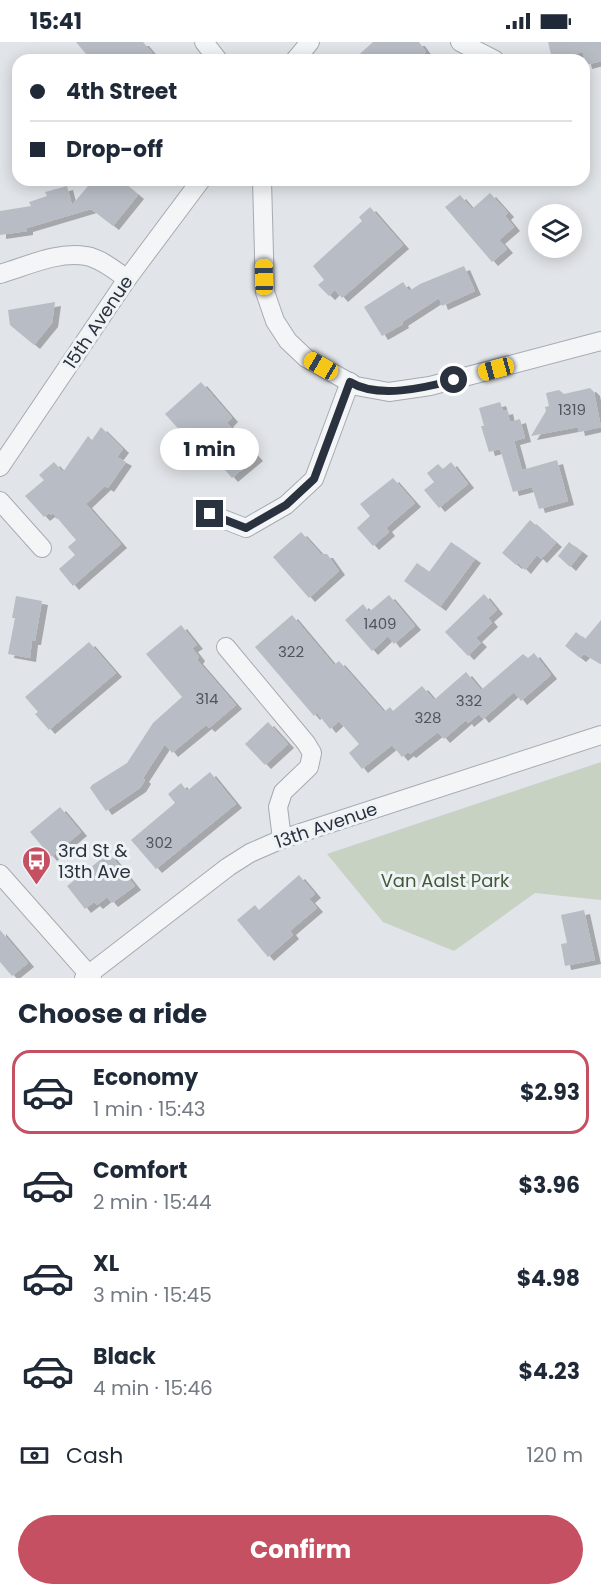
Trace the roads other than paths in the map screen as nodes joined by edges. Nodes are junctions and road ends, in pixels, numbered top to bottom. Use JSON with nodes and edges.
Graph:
{"nodes":[{"id":1,"x":204,"y":42,"type":"edge"},
{"id":2,"x":310,"y":42,"type":"edge"},
{"id":3,"x":460,"y":42,"type":"edge"},
{"id":4,"x":213,"y":54,"type":"edge"},
{"id":5,"x":300,"y":54,"type":"edge"},
{"id":6,"x":483,"y":54,"type":"edge"},
{"id":7,"x":197,"y":186,"type":"edge"},
{"id":8,"x":262,"y":186,"type":"edge"},
{"id":9,"x":0,"y":274,"type":"edge"},
{"id":10,"x":127,"y":279,"type":"junction"},
{"id":11,"x":601,"y":341,"type":"edge"},
{"id":12,"x":350,"y":382,"type":"junction"},
{"id":13,"x":0,"y":467,"type":"edge"},
{"id":14,"x":0,"y":501,"type":"edge"},
{"id":15,"x":210,"y":514,"type":"dead end"},
{"id":16,"x":42,"y":548,"type":"dead end"},
{"id":17,"x":226,"y":647,"type":"dead end"},
{"id":18,"x":601,"y":735,"type":"edge"},
{"id":19,"x":282,"y":839,"type":"junction"},
{"id":20,"x":0,"y":874,"type":"edge"},
{"id":21,"x":88,"y":977,"type":"edge"}],
"edges":[{"from":1,"to":4,"type":"street"},
{"from":2,"to":5,"type":"street"},
{"from":3,"to":6,"type":"street"},
{"from":7,"to":10,"type":"street","name":"15th Avenue"},
{"from":8,"to":12,"type":"street"},
{"from":9,"to":10,"type":"street"},
{"from":10,"to":13,"type":"street","name":"15th Avenue"},
{"from":11,"to":12,"type":"street"},
{"from":12,"to":15,"type":"street"},
{"from":14,"to":16,"type":"street"},
{"from":17,"to":19,"type":"street"},
{"from":18,"to":19,"type":"street","name":"13th Avenue"},
{"from":19,"to":21,"type":"street","name":"13th Avenue"},
{"from":20,"to":21,"type":"street"}]}
